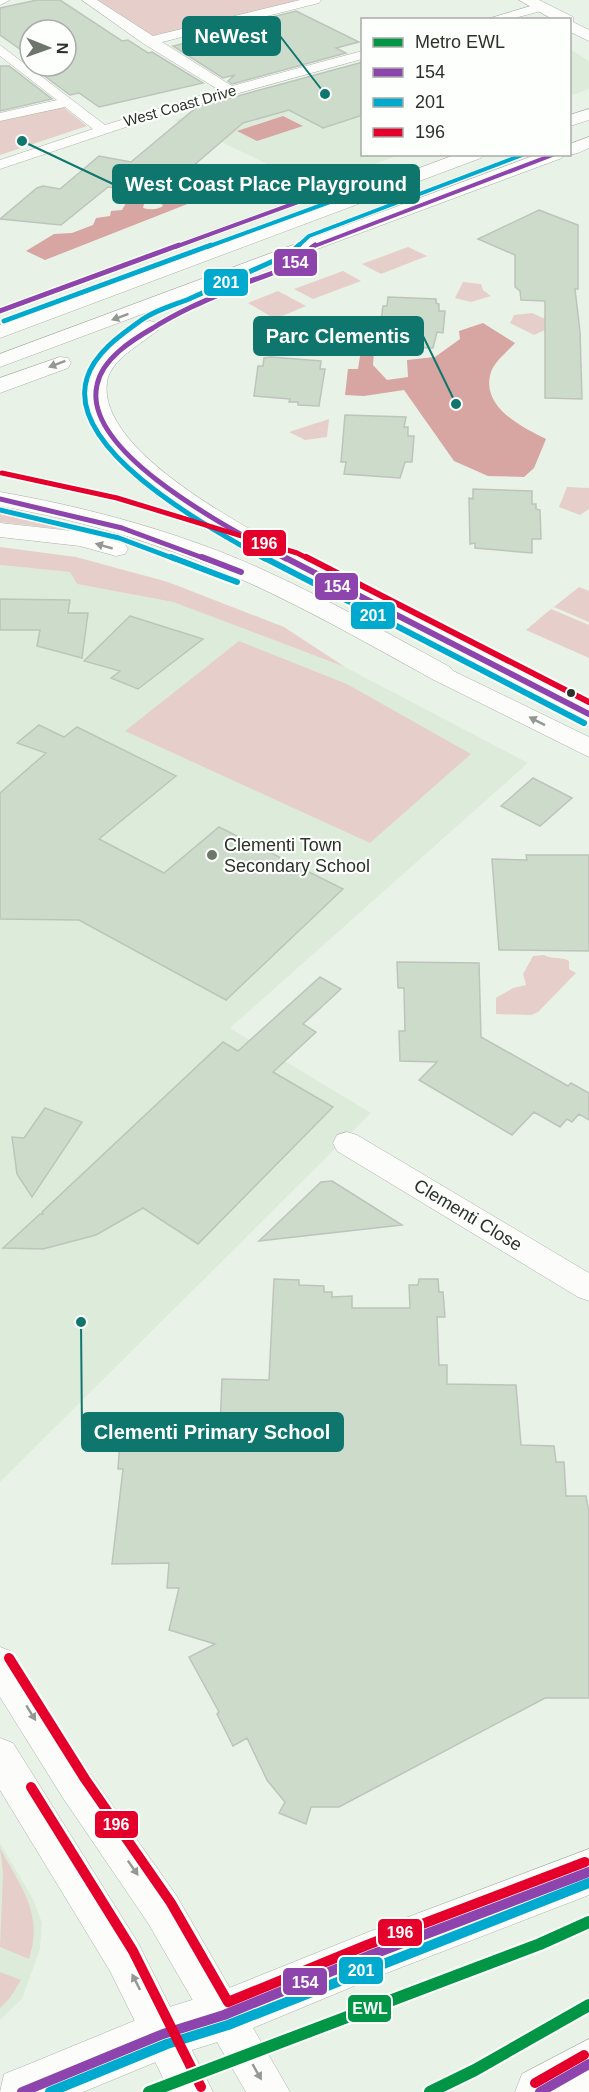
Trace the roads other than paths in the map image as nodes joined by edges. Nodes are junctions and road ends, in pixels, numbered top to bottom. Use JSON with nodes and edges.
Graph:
{"nodes":[{"id":1,"x":88,"y":0,"type":"edge"},
{"id":2,"x":315,"y":0,"type":"edge"},
{"id":3,"x":517,"y":0,"type":"edge"},
{"id":4,"x":534,"y":5,"type":"edge"},
{"id":5,"x":496,"y":18,"type":"edge"},
{"id":6,"x":552,"y":18,"type":"edge"},
{"id":7,"x":563,"y":18,"type":"edge"},
{"id":8,"x":571,"y":21,"type":"edge"},
{"id":9,"x":571,"y":27,"type":"edge"},
{"id":10,"x":589,"y":30,"type":"edge"},
{"id":11,"x":589,"y":36,"type":"edge"},
{"id":12,"x":149,"y":41,"type":"junction"},
{"id":13,"x":2,"y":53,"type":"edge"},
{"id":14,"x":361,"y":56,"type":"edge"},
{"id":15,"x":230,"y":91,"type":"junction"},
{"id":16,"x":589,"y":99,"type":"edge"},
{"id":17,"x":69,"y":102,"type":"junction"},
{"id":18,"x":571,"y":105,"type":"edge"},
{"id":19,"x":589,"y":114,"type":"edge"},
{"id":20,"x":0,"y":117,"type":"edge"},
{"id":21,"x":571,"y":121,"type":"edge"},
{"id":22,"x":102,"y":129,"type":"junction"},
{"id":23,"x":589,"y":142,"type":"edge"},
{"id":24,"x":571,"y":150,"type":"edge"},
{"id":25,"x":423,"y":156,"type":"edge"},
{"id":26,"x":470,"y":156,"type":"edge"},
{"id":27,"x":551,"y":156,"type":"edge"},
{"id":28,"x":0,"y":165,"type":"edge"},
{"id":29,"x":313,"y":246,"type":"junction"},
{"id":30,"x":0,"y":311,"type":"edge"},
{"id":31,"x":150,"y":327,"type":"junction"},
{"id":32,"x":0,"y":332,"type":"edge"},
{"id":33,"x":0,"y":361,"type":"edge"},
{"id":34,"x":0,"y":386,"type":"edge"},
{"id":35,"x":4,"y":489,"type":"edge"},
{"id":36,"x":0,"y":530,"type":"edge"},
{"id":37,"x":293,"y":563,"type":"junction"},
{"id":38,"x":441,"y":673,"type":"junction"},
{"id":39,"x":589,"y":714,"type":"edge"},
{"id":40,"x":589,"y":748,"type":"edge"},
{"id":41,"x":347,"y":1143,"type":"dead end"},
{"id":42,"x":589,"y":1288,"type":"edge"},
{"id":43,"x":0,"y":1664,"type":"edge"},
{"id":44,"x":0,"y":1756,"type":"edge"},
{"id":45,"x":589,"y":1872,"type":"edge"},
{"id":46,"x":224,"y":2015,"type":"junction"},
{"id":47,"x":163,"y":2034,"type":"junction"},
{"id":48,"x":589,"y":2064,"type":"edge"},
{"id":49,"x":22,"y":2092,"type":"edge"},
{"id":50,"x":192,"y":2092,"type":"edge"},
{"id":51,"x":269,"y":2092,"type":"edge"},
{"id":52,"x":540,"y":2092,"type":"edge"}],
"edges":[{"from":1,"to":12,"type":"street"},
{"from":2,"to":12,"type":"street"},
{"from":3,"to":4,"type":"main road"},
{"from":4,"to":5,"type":"street"},
{"from":4,"to":6,"type":"main road"},
{"from":4,"to":7,"type":"main road"},
{"from":8,"to":10,"type":"main road"},
{"from":9,"to":11,"type":"main road"},
{"from":12,"to":15,"type":"street"},
{"from":13,"to":17,"type":"street"},
{"from":14,"to":15,"type":"street","name":"West Coast Drive"},
{"from":15,"to":22,"type":"street","name":"West Coast Drive"},
{"from":16,"to":18,"type":"main road"},
{"from":17,"to":20,"type":"street"},
{"from":17,"to":22,"type":"street"},
{"from":19,"to":21,"type":"main road"},
{"from":22,"to":28,"type":"street","name":"West Coast Drive"},
{"from":23,"to":24,"type":"main road"},
{"from":25,"to":30,"type":"main road"},
{"from":26,"to":32,"type":"main road"},
{"from":27,"to":29,"type":"main road"},
{"from":29,"to":31,"type":"main road"},
{"from":29,"to":33,"type":"main road","one_way":true},
{"from":31,"to":34,"type":"main road","one_way":true},
{"from":31,"to":37,"type":"main road"},
{"from":35,"to":37,"type":"main road"},
{"from":35,"to":38,"type":"main road"},
{"from":38,"to":36,"type":"main road","one_way":true},
{"from":37,"to":39,"type":"main road"},
{"from":40,"to":38,"type":"main road","one_way":true},
{"from":41,"to":42,"type":"street","name":"Clementi Close"},
{"from":43,"to":46,"type":"street","one_way":true},
{"from":47,"to":44,"type":"street","one_way":true},
{"from":45,"to":46,"type":"main road"},
{"from":46,"to":47,"type":"main road"},
{"from":46,"to":51,"type":"street","one_way":true},
{"from":47,"to":49,"type":"main road"},
{"from":47,"to":50,"type":"street"},
{"from":48,"to":52,"type":"main road"}]}
